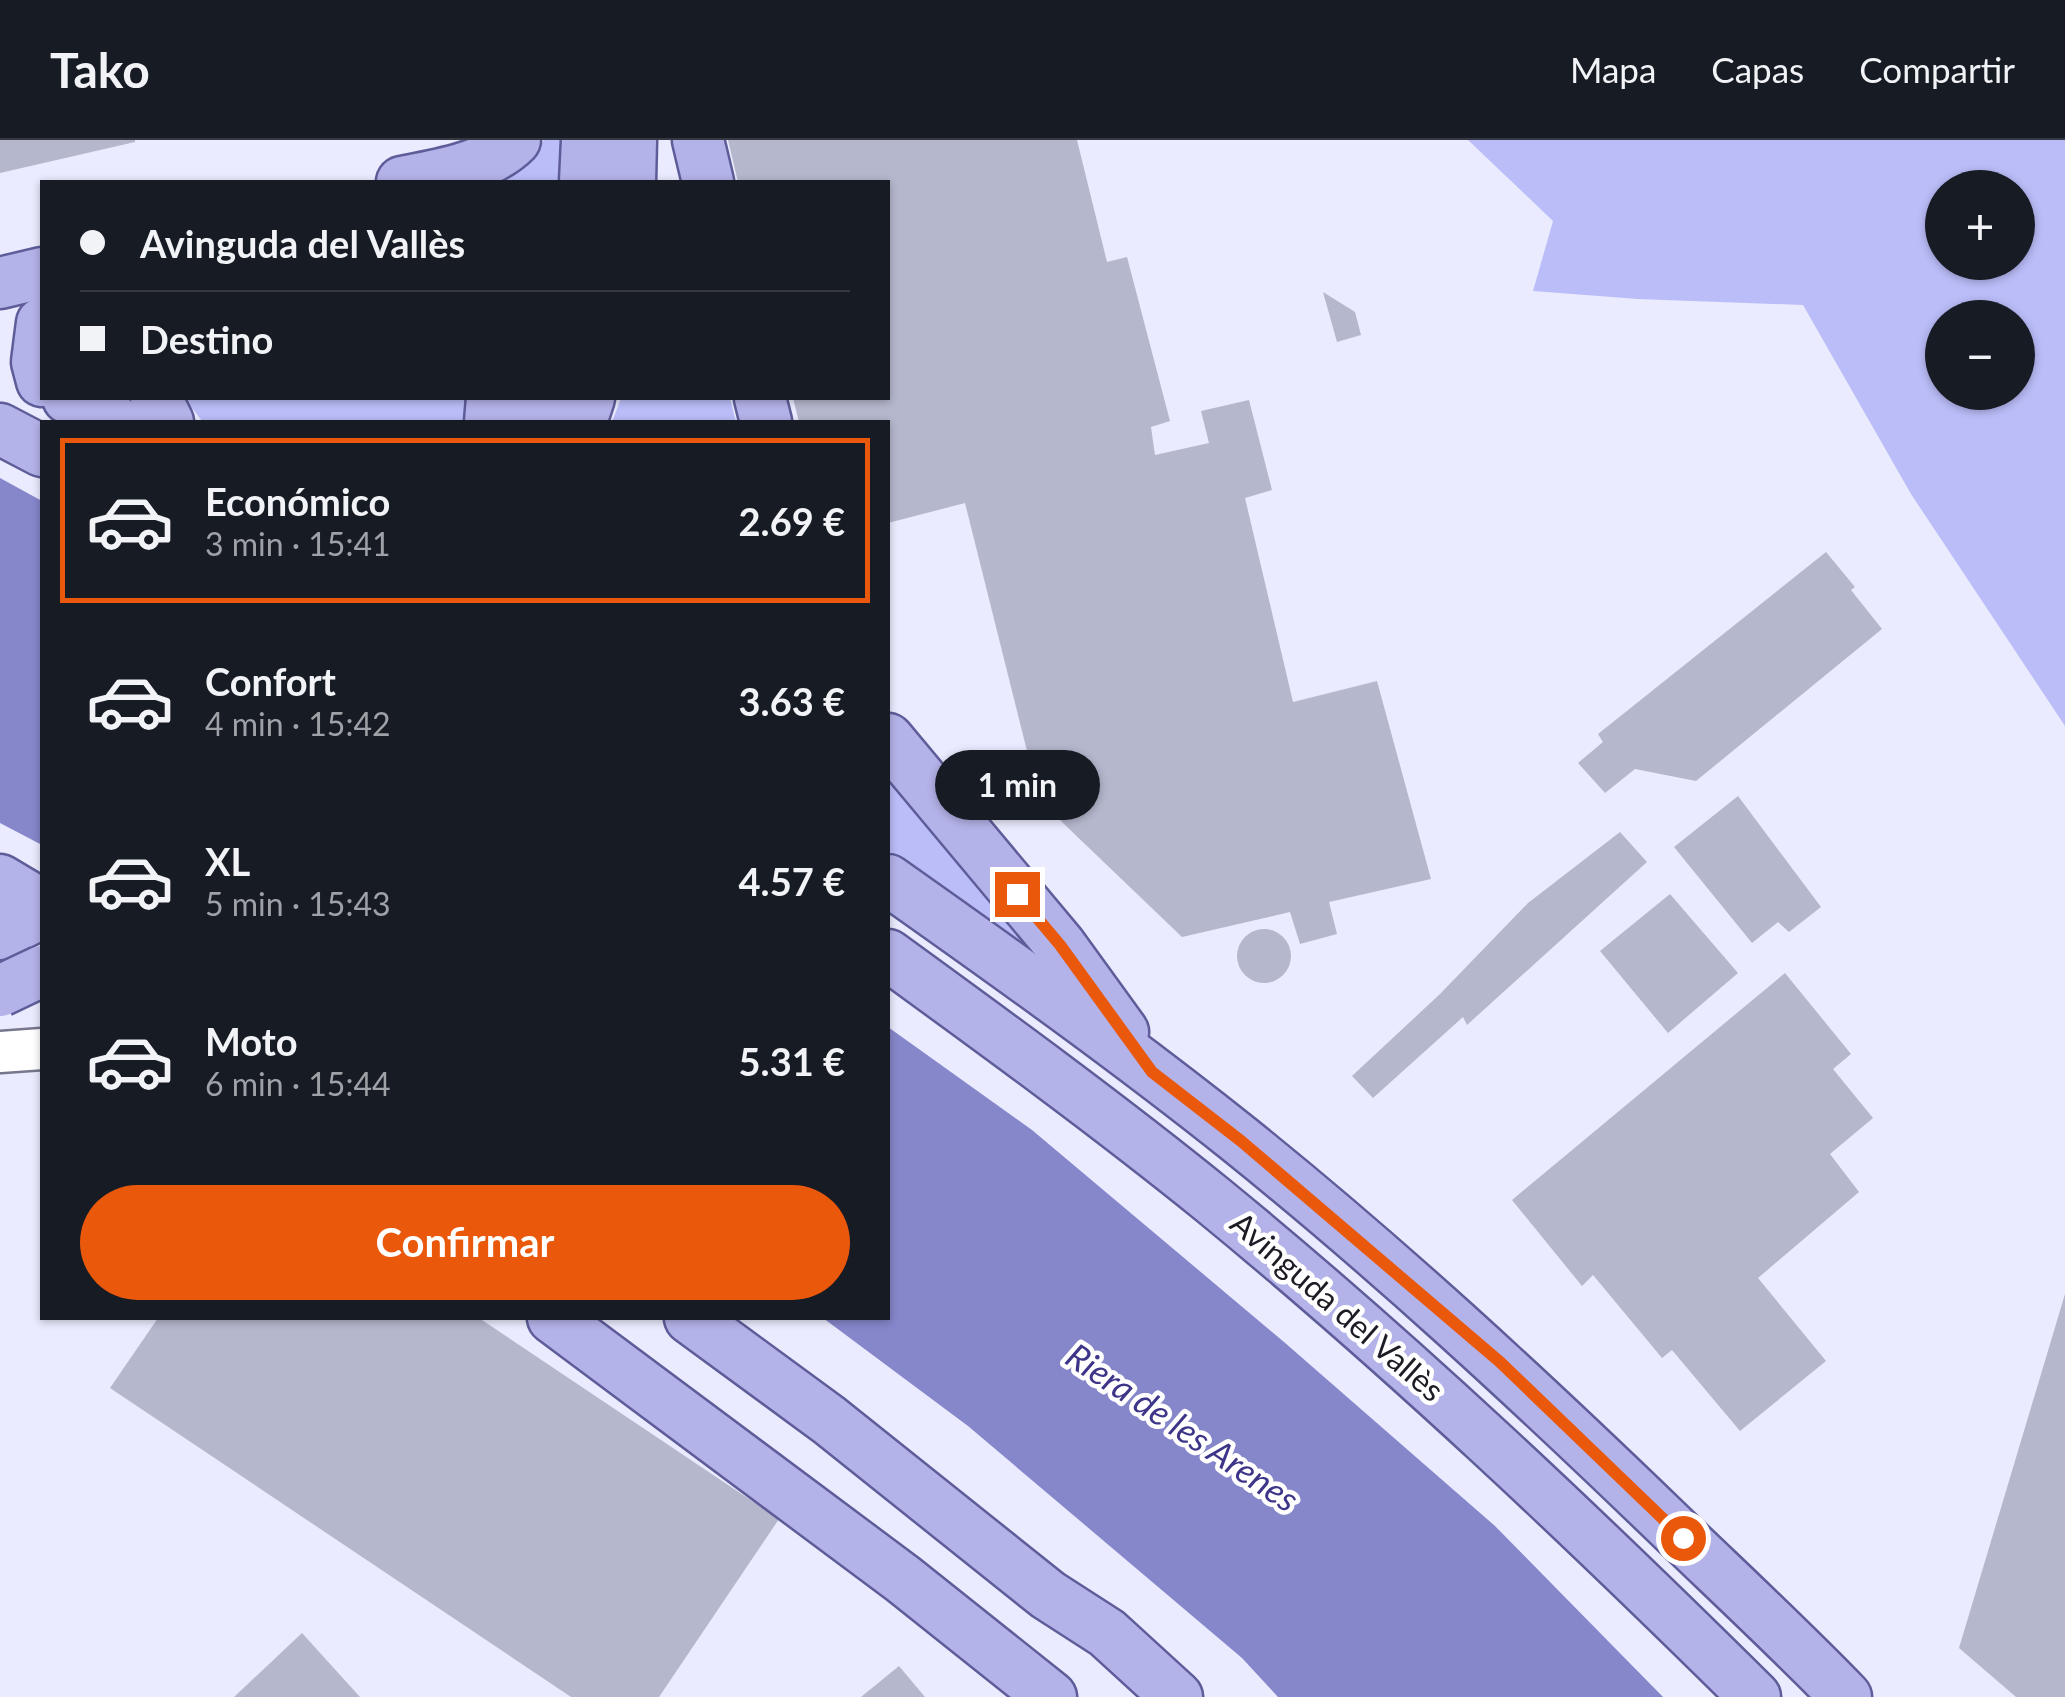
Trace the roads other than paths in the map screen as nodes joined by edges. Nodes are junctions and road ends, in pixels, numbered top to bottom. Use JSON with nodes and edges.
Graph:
{"nodes":[{"id":1,"x":515,"y":140,"type":"edge"},
{"id":2,"x":587,"y":140,"type":"edge"},
{"id":3,"x":631,"y":140,"type":"edge"},
{"id":4,"x":698,"y":140,"type":"edge"},
{"id":5,"x":411,"y":180,"type":"edge"},
{"id":6,"x":585,"y":180,"type":"edge"},
{"id":7,"x":630,"y":180,"type":"edge"},
{"id":8,"x":708,"y":180,"type":"edge"},
{"id":9,"x":40,"y":273,"type":"edge"},
{"id":10,"x":0,"y":283,"type":"edge"},
{"id":11,"x":40,"y":339,"type":"edge"},
{"id":12,"x":0,"y":364,"type":"edge"},
{"id":13,"x":40,"y":375,"type":"edge"},
{"id":14,"x":40,"y":382,"type":"edge"},
{"id":15,"x":40,"y":398,"type":"edge"},
{"id":16,"x":0,"y":400,"type":"edge"},
{"id":17,"x":72,"y":400,"type":"edge"},
{"id":18,"x":536,"y":400,"type":"edge"},
{"id":19,"x":502,"y":411,"type":"edge"},
{"id":20,"x":114,"y":420,"type":"edge"},
{"id":21,"x":0,"y":430,"type":"edge"},
{"id":22,"x":40,"y":450,"type":"edge"},
{"id":23,"x":890,"y":741,"type":"edge"},
{"id":24,"x":0,"y":880,"type":"edge"},
{"id":25,"x":890,"y":881,"type":"edge"},
{"id":26,"x":40,"y":904,"type":"edge"},
{"id":27,"x":40,"y":914,"type":"edge"},
{"id":28,"x":0,"y":934,"type":"edge"},
{"id":29,"x":890,"y":956,"type":"edge"},
{"id":30,"x":0,"y":961,"type":"edge"},
{"id":31,"x":40,"y":972,"type":"edge"},
{"id":32,"x":40,"y":986,"type":"edge"},
{"id":33,"x":0,"y":991,"type":"edge"},
{"id":34,"x":40,"y":1048,"type":"edge"},
{"id":35,"x":0,"y":1052,"type":"edge"},
{"id":36,"x":1152,"y":1072,"type":"junction"},
{"id":37,"x":556,"y":1320,"type":"edge"},
{"id":38,"x":693,"y":1320,"type":"edge"},
{"id":39,"x":1048,"y":1594,"type":"junction"},
{"id":40,"x":1051,"y":1697,"type":"edge"},
{"id":41,"x":1133,"y":1697,"type":"edge"},
{"id":42,"x":1176,"y":1697,"type":"edge"},
{"id":43,"x":1755,"y":1697,"type":"edge"},
{"id":44,"x":1846,"y":1697,"type":"edge"}],
"edges":[{"from":1,"to":5,"type":"main road"},
{"from":2,"to":6,"type":"main road"},
{"from":3,"to":7,"type":"main road"},
{"from":4,"to":8,"type":"main road"},
{"from":9,"to":10,"type":"main road"},
{"from":11,"to":13,"type":"main road"},
{"from":12,"to":14,"type":"main road"},
{"from":15,"to":16,"type":"main road"},
{"from":17,"to":20,"type":"main road"},
{"from":18,"to":19,"type":"main road"},
{"from":21,"to":22,"type":"main road"},
{"from":23,"to":36,"type":"main road"},
{"from":24,"to":26,"type":"main road"},
{"from":25,"to":36,"type":"main road","name":"Avinguda del Vallès"},
{"from":27,"to":28,"type":"main road"},
{"from":29,"to":43,"type":"main road","name":"Avinguda del Vallès"},
{"from":30,"to":32,"type":"main road"},
{"from":31,"to":33,"type":"main road","bridge":true},
{"from":34,"to":35,"type":"street"},
{"from":36,"to":44,"type":"main road","name":"Avinguda del Vallès"},
{"from":37,"to":40,"type":"main road"},
{"from":38,"to":39,"type":"main road"},
{"from":39,"to":41,"type":"main road"},
{"from":39,"to":42,"type":"main road"}]}
